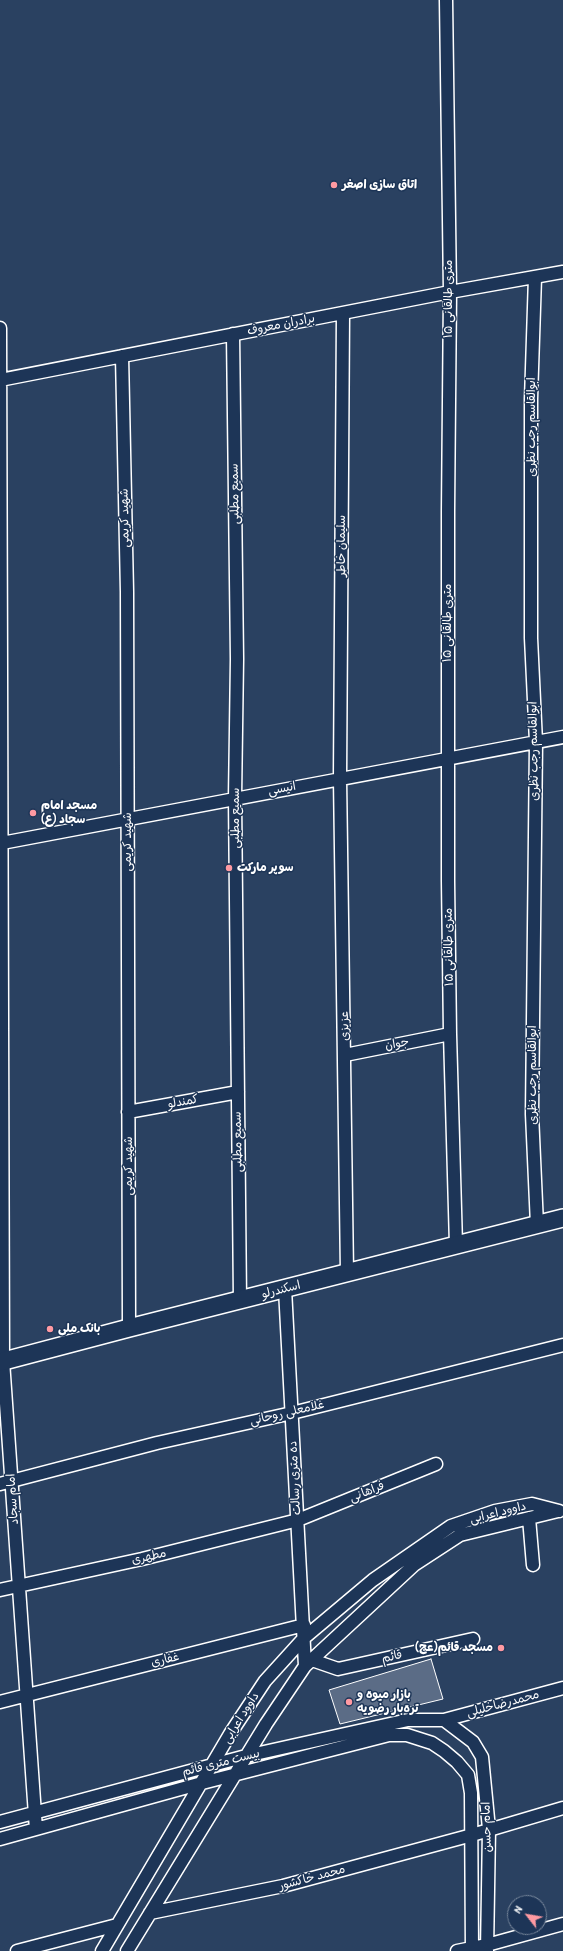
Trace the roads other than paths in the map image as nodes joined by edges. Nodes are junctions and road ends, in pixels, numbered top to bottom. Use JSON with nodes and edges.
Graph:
{"nodes":[{"id":1,"x":446,"y":0,"type":"edge"},
{"id":2,"x":563,"y":272,"type":"edge"},
{"id":3,"x":535,"y":277,"type":"junction"},
{"id":4,"x":450,"y":292,"type":"junction"},
{"id":5,"x":343,"y":313,"type":"junction"},
{"id":6,"x":0,"y":328,"type":"edge"},
{"id":7,"x":233,"y":334,"type":"junction"},
{"id":8,"x":122,"y":356,"type":"junction"},
{"id":9,"x":0,"y":380,"type":"edge"},
{"id":10,"x":563,"y":737,"type":"edge"},
{"id":11,"x":536,"y":742,"type":"junction"},
{"id":12,"x":448,"y":758,"type":"junction"},
{"id":13,"x":340,"y":778,"type":"junction"},
{"id":14,"x":235,"y":798,"type":"junction"},
{"id":15,"x":128,"y":819,"type":"junction"},
{"id":16,"x":2,"y":843,"type":"junction"},
{"id":17,"x":1,"y":857,"type":"edge"},
{"id":18,"x":450,"y":1034,"type":"junction"},
{"id":19,"x":345,"y":1054,"type":"junction"},
{"id":20,"x":238,"y":1092,"type":"junction"},
{"id":21,"x":128,"y":1112,"type":"junction"},
{"id":22,"x":563,"y":1218,"type":"edge"},
{"id":23,"x":538,"y":1224,"type":"junction"},
{"id":24,"x":456,"y":1245,"type":"junction"},
{"id":25,"x":347,"y":1273,"type":"junction"},
{"id":26,"x":284,"y":1289,"type":"junction"},
{"id":27,"x":240,"y":1301,"type":"junction"},
{"id":28,"x":129,"y":1328,"type":"junction"},
{"id":29,"x":563,"y":1345,"type":"edge"},
{"id":30,"x":2,"y":1362,"type":"edge"},
{"id":31,"x":292,"y":1413,"type":"junction"},
{"id":32,"x":436,"y":1464,"type":"dead end"},
{"id":33,"x":6,"y":1483,"type":"edge"},
{"id":34,"x":561,"y":1511,"type":"edge"},
{"id":35,"x":529,"y":1518,"type":"junction"},
{"id":36,"x":298,"y":1520,"type":"junction"},
{"id":37,"x":533,"y":1565,"type":"dead end"},
{"id":38,"x":19,"y":1585,"type":"junction"},
{"id":39,"x":0,"y":1590,"type":"edge"},
{"id":40,"x":304,"y":1625,"type":"junction"},
{"id":41,"x":304,"y":1638,"type":"junction"},
{"id":42,"x":473,"y":1639,"type":"dead end"},
{"id":43,"x":309,"y":1663,"type":"junction"},
{"id":44,"x":563,"y":1688,"type":"edge"},
{"id":45,"x":27,"y":1695,"type":"junction"},
{"id":46,"x":0,"y":1702,"type":"edge"},
{"id":47,"x":444,"y":1720,"type":"junction"},
{"id":48,"x":432,"y":1743,"type":"joint"},
{"id":49,"x":246,"y":1756,"type":"junction"},
{"id":50,"x":212,"y":1765,"type":"junction"},
{"id":51,"x":234,"y":1775,"type":"junction"},
{"id":52,"x":202,"y":1784,"type":"junction"},
{"id":53,"x":563,"y":1808,"type":"edge"},
{"id":54,"x":35,"y":1812,"type":"junction"},
{"id":55,"x":0,"y":1822,"type":"edge"},
{"id":56,"x":36,"y":1829,"type":"junction"},
{"id":57,"x":488,"y":1829,"type":"junction"},
{"id":58,"x":472,"y":1835,"type":"junction"},
{"id":59,"x":0,"y":1839,"type":"edge"},
{"id":60,"x":150,"y":1913,"type":"junction"},
{"id":61,"x":563,"y":1924,"type":"edge"},
{"id":62,"x":118,"y":1925,"type":"junction"},
{"id":63,"x":487,"y":1948,"type":"edge"},
{"id":64,"x":472,"y":1949,"type":"edge"},
{"id":65,"x":17,"y":1951,"type":"edge"},
{"id":66,"x":102,"y":1951,"type":"edge"},
{"id":67,"x":127,"y":1951,"type":"edge"},
{"id":68,"x":457,"y":1951,"type":"edge"}],
"edges":[{"from":1,"to":4,"type":"street","name":"۱۵ متری طالقانی"},
{"from":2,"to":3,"type":"street","name":"برادران معروف"},
{"from":3,"to":4,"type":"street","name":"برادران معروف"},
{"from":3,"to":11,"type":"street","name":"ابوالقاسم رجب نظری"},
{"from":4,"to":5,"type":"street","name":"برادران معروف"},
{"from":4,"to":12,"type":"street","name":"۱۵ متری طالقانی"},
{"from":5,"to":7,"type":"street","name":"برادران معروف"},
{"from":5,"to":13,"type":"street","name":"سلیمان خاطر"},
{"from":6,"to":9,"type":"street","name":"امام سجاد"},
{"from":7,"to":8,"type":"street","name":"برادران معروف"},
{"from":7,"to":14,"type":"street","name":"سمیع مطلبی"},
{"from":8,"to":9,"type":"street","name":"برادران معروف"},
{"from":8,"to":15,"type":"street","name":"شهید کریمی"},
{"from":9,"to":16,"type":"street","name":"امام سجاد"},
{"from":10,"to":11,"type":"street","name":"انیسی"},
{"from":11,"to":12,"type":"street","name":"انیسی"},
{"from":11,"to":23,"type":"street","name":"ابوالقاسم رجب نظری"},
{"from":12,"to":13,"type":"street","name":"انیسی"},
{"from":12,"to":18,"type":"street","name":"۱۵ متری طالقانی"},
{"from":13,"to":14,"type":"street","name":"انیسی"},
{"from":13,"to":19,"type":"street","name":"عزیزی"},
{"from":14,"to":15,"type":"street","name":"انیسی"},
{"from":14,"to":20,"type":"street","name":"سمیع مطلبی"},
{"from":15,"to":16,"type":"street","name":"انیسی"},
{"from":15,"to":21,"type":"street","name":"شهید کریمی"},
{"from":16,"to":17,"type":"street","name":"امام سجاد"},
{"from":17,"to":30,"type":"street","name":"امام سجاد"},
{"from":18,"to":19,"type":"street","name":"جوان"},
{"from":18,"to":24,"type":"street","name":"۱۵ متری طالقانی"},
{"from":19,"to":25,"type":"street","name":"عزیزی"},
{"from":20,"to":21,"type":"street","name":"کمندلو"},
{"from":20,"to":27,"type":"street","name":"سمیع مطلبی"},
{"from":21,"to":28,"type":"street","name":"شهید کریمی"},
{"from":22,"to":23,"type":"main road","name":"اسکندرلو"},
{"from":23,"to":24,"type":"main road","name":"اسکندرلو"},
{"from":24,"to":25,"type":"main road","name":"اسکندرلو"},
{"from":25,"to":26,"type":"main road","name":"اسکندرلو"},
{"from":26,"to":27,"type":"main road","name":"اسکندرلو"},
{"from":26,"to":31,"type":"street","name":"ده متری رسالت"},
{"from":27,"to":28,"type":"main road","name":"اسکندرلو"},
{"from":28,"to":30,"type":"main road","name":"اسکندرلو"},
{"from":29,"to":31,"type":"street","name":"غلامعلی روحانی"},
{"from":30,"to":33,"type":"street","name":"امام سجاد"},
{"from":31,"to":33,"type":"street","name":"غلامعلی روحانی"},
{"from":31,"to":36,"type":"street","name":"ده متری رسالت"},
{"from":32,"to":36,"type":"street","name":"فراهانی"},
{"from":33,"to":38,"type":"street","name":"امام سجاد"},
{"from":34,"to":35,"type":"street","name":"داوود اعرابی"},
{"from":34,"to":41,"type":"street","name":"داوود اعرابی"},
{"from":35,"to":37,"type":"street"},
{"from":35,"to":43,"type":"street","name":"داوود اعرابی"},
{"from":36,"to":38,"type":"street","name":"مطهری"},
{"from":36,"to":40,"type":"street","name":"ده متری رسالت"},
{"from":38,"to":39,"type":"street","name":"مطهری"},
{"from":38,"to":45,"type":"street","name":"امام سجاد"},
{"from":40,"to":41,"type":"street","name":"ده متری رسالت"},
{"from":40,"to":45,"type":"street","name":"غفاری"},
{"from":41,"to":43,"type":"street","name":"ده متری رسالت"},
{"from":41,"to":50,"type":"street","name":"داوود اعرابی"},
{"from":42,"to":43,"type":"street","name":"قائم"},
{"from":43,"to":49,"type":"street","name":"داوود اعرابی"},
{"from":44,"to":47,"type":"street","name":"محمدرضاخلیلی"},
{"from":45,"to":46,"type":"street","name":"غفاری"},
{"from":45,"to":54,"type":"street","name":"امام سجاد"},
{"from":47,"to":49,"type":"street","name":"بیست متری قائم"},
{"from":47,"to":57,"type":"street","name":"امام حسن"},
{"from":48,"to":51,"type":"street","name":"بیست متری قائم"},
{"from":48,"to":58,"type":"street","name":"امام حسن"},
{"from":49,"to":50,"type":"street","name":"بیست متری قائم"},
{"from":49,"to":51,"type":"street","name":"داوود اعرابی"},
{"from":50,"to":52,"type":"street","name":"داوود اعرابی"},
{"from":50,"to":54,"type":"street","name":"بیست متری قائم"},
{"from":51,"to":52,"type":"street","name":"بیست متری قائم"},
{"from":51,"to":60,"type":"street","name":"داوود اعرابی"},
{"from":52,"to":56,"type":"street","name":"بیست متری قائم"},
{"from":52,"to":62,"type":"street","name":"داوود اعرابی"},
{"from":53,"to":57,"type":"street","name":"محمد خاکشور"},
{"from":54,"to":55,"type":"street","name":"بیست متری قائم"},
{"from":54,"to":56,"type":"street","name":"امام سجاد"},
{"from":56,"to":59,"type":"street","name":"بیست متری قائم"},
{"from":57,"to":58,"type":"street","name":"محمد خاکشور"},
{"from":57,"to":63,"type":"street","name":"امام حسن"},
{"from":58,"to":60,"type":"street","name":"محمد خاکشور"},
{"from":58,"to":64,"type":"street","name":"امام حسن"},
{"from":60,"to":67,"type":"street","name":"داوود اعرابی"},
{"from":61,"to":63,"type":"street"},
{"from":62,"to":65,"type":"street"},
{"from":62,"to":66,"type":"street","name":"داوود اعرابی"},
{"from":63,"to":64,"type":"street"},
{"from":64,"to":68,"type":"street"}]}
